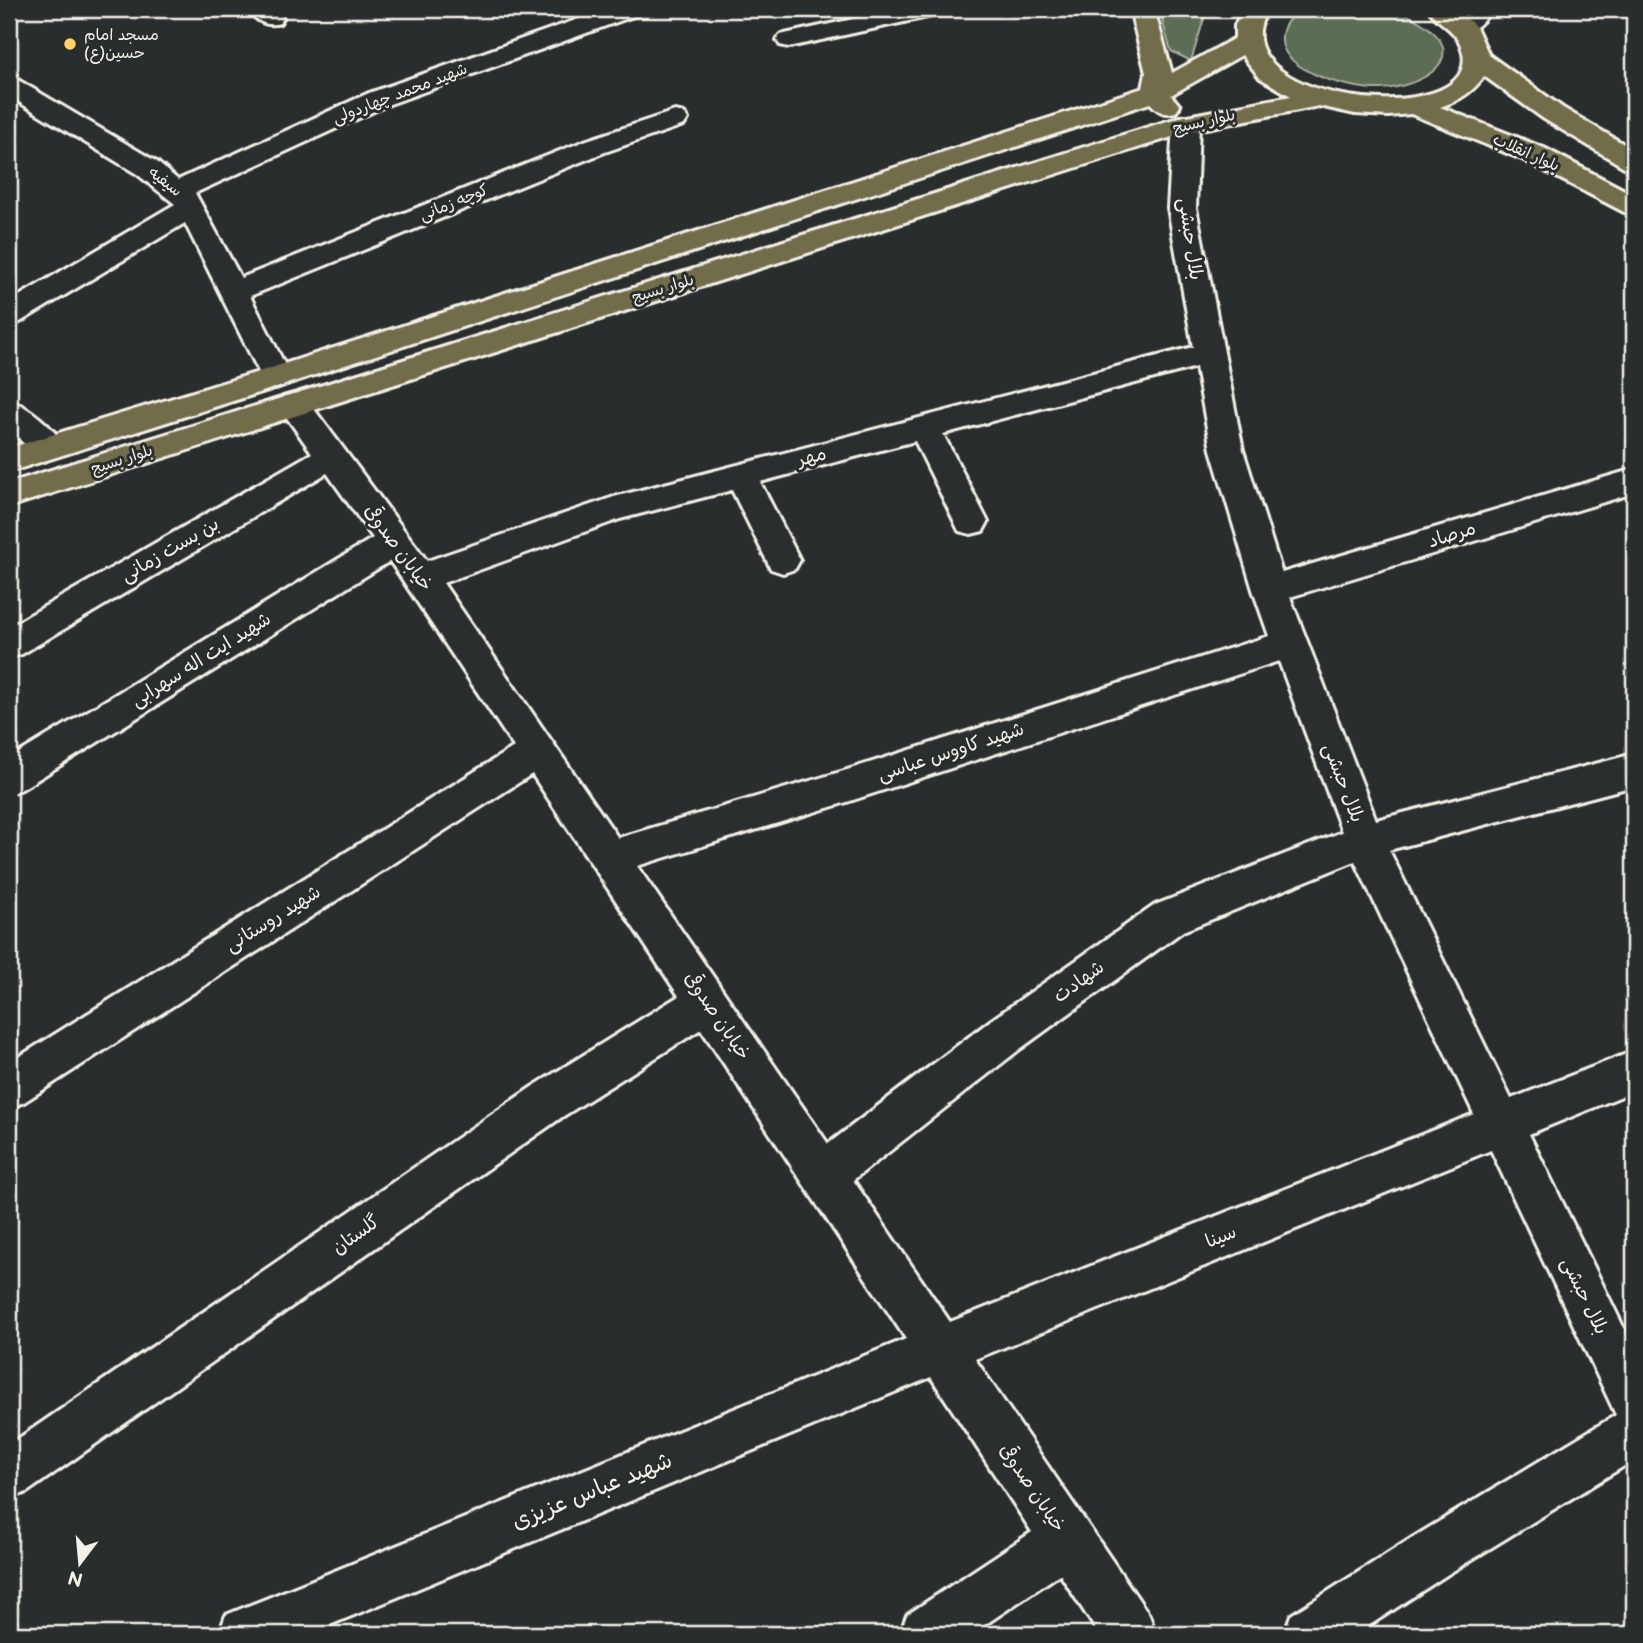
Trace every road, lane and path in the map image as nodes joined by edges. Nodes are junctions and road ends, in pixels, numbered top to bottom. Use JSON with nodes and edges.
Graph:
{"nodes":[{"id":1,"x":630,"y":9,"type":"edge"},
{"id":2,"x":932,"y":9,"type":"edge"},
{"id":3,"x":1142,"y":9,"type":"edge"},
{"id":4,"x":1256,"y":9,"type":"edge"},
{"id":5,"x":1440,"y":9,"type":"edge"},
{"id":6,"x":1471,"y":17,"type":"edge"},
{"id":7,"x":789,"y":40,"type":"dead end"},
{"id":8,"x":1247,"y":42,"type":"junction"},
{"id":9,"x":1478,"y":59,"type":"junction"},
{"id":10,"x":9,"y":85,"type":"edge"},
{"id":11,"x":1155,"y":93,"type":"junction"},
{"id":12,"x":1321,"y":98,"type":"junction"},
{"id":13,"x":1414,"y":106,"type":"junction"},
{"id":14,"x":676,"y":119,"type":"dead end"},
{"id":15,"x":1186,"y":124,"type":"junction"},
{"id":16,"x":1634,"y":161,"type":"edge"},
{"id":17,"x":183,"y":199,"type":"junction"},
{"id":18,"x":1634,"y":206,"type":"edge"},
{"id":19,"x":233,"y":292,"type":"junction"},
{"id":20,"x":9,"y":315,"type":"edge"},
{"id":21,"x":1209,"y":353,"type":"junction"},
{"id":22,"x":285,"y":391,"type":"junction"},
{"id":23,"x":9,"y":411,"type":"edge"},
{"id":24,"x":924,"y":428,"type":"junction"},
{"id":25,"x":50,"y":447,"type":"junction"},
{"id":26,"x":331,"y":456,"type":"junction"},
{"id":27,"x":9,"y":460,"type":"edge"},
{"id":28,"x":741,"y":476,"type":"junction"},
{"id":29,"x":1634,"y":481,"type":"edge"},
{"id":30,"x":9,"y":495,"type":"edge"},
{"id":31,"x":971,"y":522,"type":"dead end"},
{"id":32,"x":394,"y":542,"type":"junction"},
{"id":33,"x":783,"y":560,"type":"dead end"},
{"id":34,"x":419,"y":577,"type":"junction"},
{"id":35,"x":1270,"y":590,"type":"junction"},
{"id":36,"x":1290,"y":643,"type":"junction"},
{"id":37,"x":9,"y":644,"type":"edge"},
{"id":38,"x":538,"y":751,"type":"junction"},
{"id":39,"x":1634,"y":770,"type":"edge"},
{"id":40,"x":9,"y":778,"type":"edge"},
{"id":41,"x":1364,"y":839,"type":"junction"},
{"id":42,"x":610,"y":857,"type":"junction"},
{"id":43,"x":707,"y":1002,"type":"junction"},
{"id":44,"x":1634,"y":1071,"type":"edge"},
{"id":45,"x":9,"y":1087,"type":"edge"},
{"id":46,"x":1501,"y":1125,"type":"junction"},
{"id":47,"x":824,"y":1175,"type":"junction"},
{"id":48,"x":940,"y":1349,"type":"junction"},
{"id":49,"x":1634,"y":1399,"type":"edge"},
{"id":50,"x":1634,"y":1433,"type":"edge"},
{"id":51,"x":9,"y":1474,"type":"edge"},
{"id":52,"x":1066,"y":1539,"type":"junction"},
{"id":53,"x":244,"y":1634,"type":"edge"},
{"id":54,"x":926,"y":1634,"type":"edge"},
{"id":55,"x":1129,"y":1634,"type":"edge"},
{"id":56,"x":1310,"y":1634,"type":"edge"}],
"edges":[{"from":1,"to":17,"type":"street","name":"شهید محمد چهاردولی"},
{"from":2,"to":7,"type":"street"},
{"from":3,"to":11,"type":"main road"},
{"from":4,"to":8,"type":"main road"},
{"from":5,"to":6,"type":"main road"},
{"from":6,"to":9,"type":"main road"},
{"from":8,"to":11,"type":"main road","name":"بلوار بسیج"},
{"from":8,"to":12,"type":"main road"},
{"from":9,"to":13,"type":"main road"},
{"from":9,"to":16,"type":"main road"},
{"from":10,"to":17,"type":"street","name":"سیفیه"},
{"from":11,"to":15,"type":"main road"},
{"from":11,"to":22,"type":"main road","name":"بلوار بسیج"},
{"from":12,"to":13,"type":"main road"},
{"from":12,"to":15,"type":"main road","name":"بلوار بسیج"},
{"from":13,"to":18,"type":"main road","name":"بلوار انقلاب"},
{"from":14,"to":19,"type":"street","name":"کوچه زمانی"},
{"from":15,"to":21,"type":"street","name":"بلال حبشی"},
{"from":15,"to":22,"type":"main road","name":"بلوار بسیج"},
{"from":17,"to":19,"type":"street","name":"سیفیه"},
{"from":17,"to":20,"type":"street","name":"شهید محمد چهاردولی"},
{"from":19,"to":22,"type":"street","name":"سیفیه"},
{"from":21,"to":24,"type":"street","name":"مهر"},
{"from":21,"to":35,"type":"street","name":"بلال حبشی"},
{"from":22,"to":25,"type":"main road","name":"بلوار بسیج"},
{"from":22,"to":26,"type":"street","name":"خیابان صدوقی"},
{"from":22,"to":30,"type":"main road","name":"بلوار بسیج"},
{"from":23,"to":25,"type":"street"},
{"from":24,"to":28,"type":"street","name":"مهر"},
{"from":24,"to":31,"type":"street"},
{"from":25,"to":27,"type":"main road","name":"بلوار بسیج"},
{"from":26,"to":32,"type":"street","name":"خیابان صدوقی"},
{"from":26,"to":37,"type":"street","name":"بن بست زمانی"},
{"from":28,"to":33,"type":"street"},
{"from":28,"to":34,"type":"street","name":"مهر"},
{"from":29,"to":35,"type":"street","name":"مرصاد"},
{"from":32,"to":34,"type":"street","name":"خیابان صدوقی"},
{"from":32,"to":40,"type":"street","name":"شهید ایت اله سهرابی"},
{"from":34,"to":38,"type":"street","name":"خیابان صدوقی"},
{"from":35,"to":36,"type":"street","name":"بلال حبشی"},
{"from":36,"to":41,"type":"street","name":"بلال حبشی"},
{"from":36,"to":42,"type":"street","name":"شهید کاووس عباسی"},
{"from":38,"to":42,"type":"street","name":"خیابان صدوقی"},
{"from":38,"to":45,"type":"street","name":"شهید روستانی"},
{"from":39,"to":41,"type":"street","name":"شهادت"},
{"from":41,"to":46,"type":"street","name":"بلال حبشی"},
{"from":41,"to":47,"type":"street","name":"شهادت"},
{"from":42,"to":43,"type":"street","name":"خیابان صدوقی"},
{"from":43,"to":47,"type":"street","name":"خیابان صدوقی"},
{"from":43,"to":51,"type":"street","name":"گلستان"},
{"from":44,"to":46,"type":"street","name":"سینا"},
{"from":46,"to":48,"type":"street","name":"سینا"},
{"from":46,"to":49,"type":"street","name":"بلال حبشی"},
{"from":47,"to":48,"type":"street","name":"خیابان صدوقی"},
{"from":48,"to":52,"type":"street","name":"خیابان صدوقی"},
{"from":48,"to":53,"type":"street","name":"شهید عباس عزیزی"},
{"from":50,"to":56,"type":"street"},
{"from":52,"to":54,"type":"street"},
{"from":52,"to":55,"type":"street","name":"خیابان صدوقی"}]}
